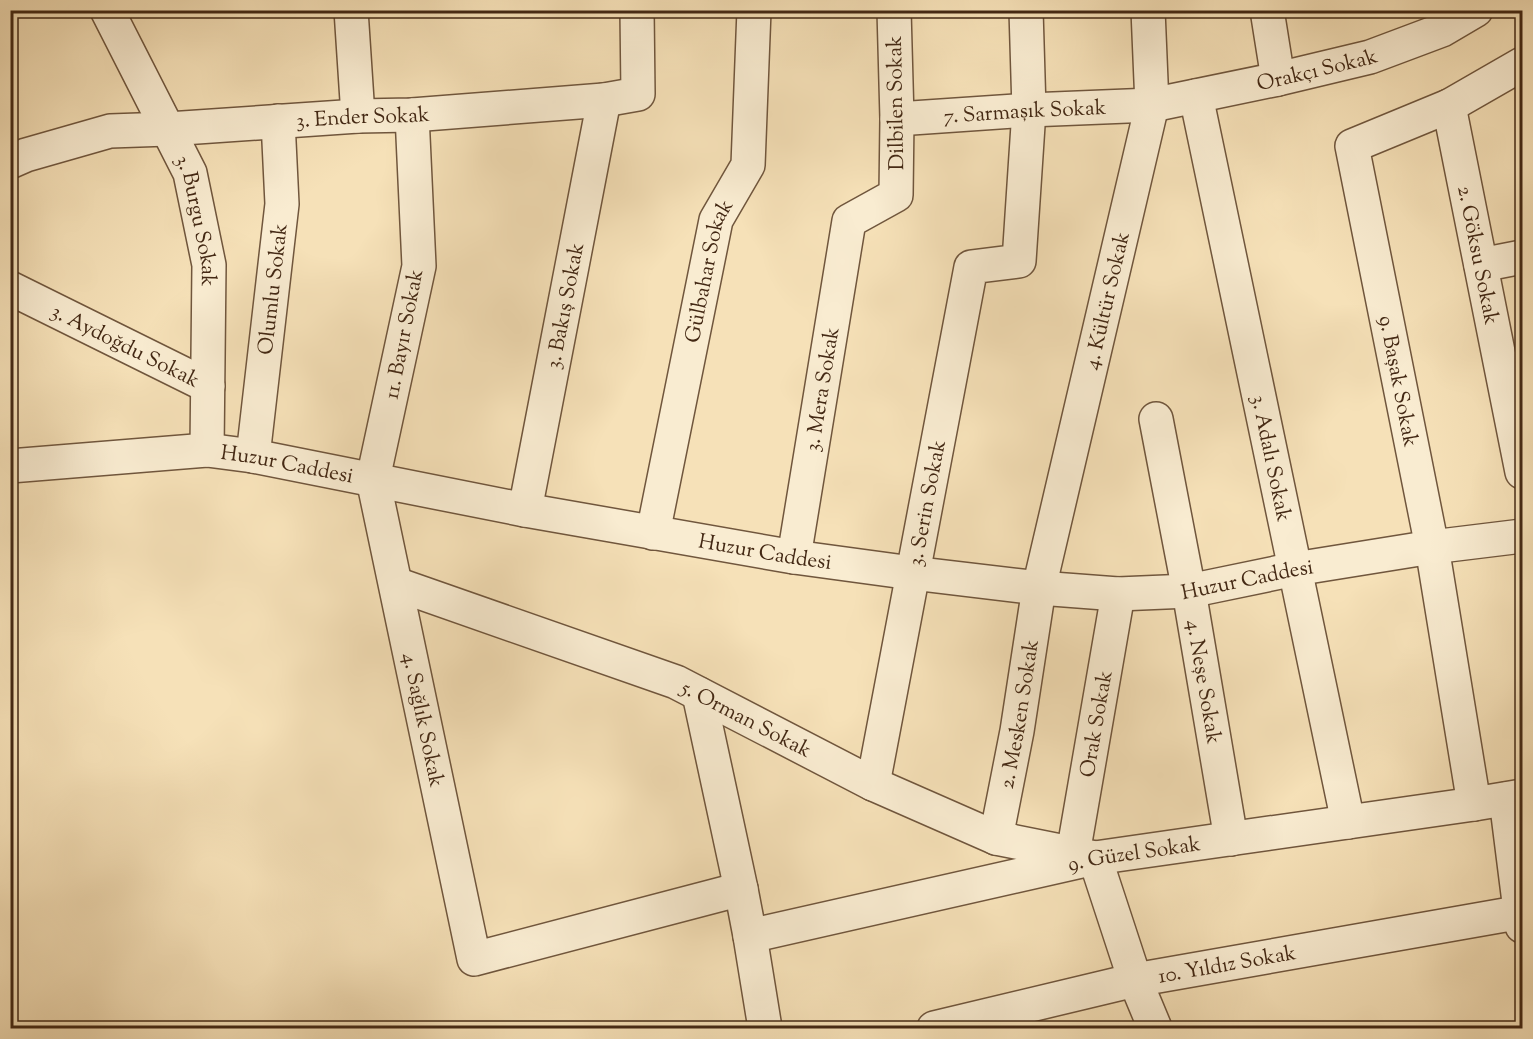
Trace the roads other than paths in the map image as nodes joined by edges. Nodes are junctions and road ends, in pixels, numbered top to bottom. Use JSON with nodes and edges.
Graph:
{"nodes":[{"id":1,"x":107,"y":10,"type":"edge"},
{"id":2,"x":351,"y":10,"type":"edge"},
{"id":3,"x":637,"y":10,"type":"edge"},
{"id":4,"x":754,"y":10,"type":"edge"},
{"id":5,"x":894,"y":10,"type":"edge"},
{"id":6,"x":1026,"y":10,"type":"edge"},
{"id":7,"x":1148,"y":10,"type":"edge"},
{"id":8,"x":1267,"y":10,"type":"edge"},
{"id":9,"x":1476,"y":10,"type":"edge"},
{"id":10,"x":1522,"y":64,"type":"edge"},
{"id":11,"x":1278,"y":79,"type":"junction"},
{"id":12,"x":1196,"y":96,"type":"junction"},
{"id":13,"x":604,"y":100,"type":"junction"},
{"id":14,"x":1152,"y":105,"type":"junction"},
{"id":15,"x":1449,"y":106,"type":"junction"},
{"id":16,"x":1029,"y":110,"type":"junction"},
{"id":17,"x":412,"y":115,"type":"junction"},
{"id":18,"x":358,"y":116,"type":"junction"},
{"id":19,"x":897,"y":118,"type":"junction"},
{"id":20,"x":278,"y":121,"type":"junction"},
{"id":21,"x":168,"y":129,"type":"junction"},
{"id":22,"x":10,"y":162,"type":"edge"},
{"id":23,"x":849,"y":221,"type":"joint"},
{"id":24,"x":1522,"y":257,"type":"edge"},
{"id":25,"x":1481,"y":266,"type":"junction"},
{"id":26,"x":10,"y":288,"type":"edge"},
{"id":27,"x":208,"y":386,"type":"junction"},
{"id":28,"x":1156,"y":419,"type":"dead end"},
{"id":29,"x":207,"y":450,"type":"junction"},
{"id":30,"x":253,"y":456,"type":"junction"},
{"id":31,"x":10,"y":466,"type":"edge"},
{"id":32,"x":1522,"y":472,"type":"edge"},
{"id":33,"x":373,"y":479,"type":"junction"},
{"id":34,"x":525,"y":510,"type":"junction"},
{"id":35,"x":653,"y":533,"type":"junction"},
{"id":36,"x":1522,"y":536,"type":"edge"},
{"id":37,"x":1431,"y":547,"type":"junction"},
{"id":38,"x":794,"y":557,"type":"junction"},
{"id":39,"x":1295,"y":569,"type":"junction"},
{"id":40,"x":912,"y":573,"type":"junction"},
{"id":41,"x":396,"y":584,"type":"junction"},
{"id":42,"x":1039,"y":588,"type":"junction"},
{"id":43,"x":1189,"y":591,"type":"junction"},
{"id":44,"x":1118,"y":594,"type":"junction"},
{"id":45,"x":699,"y":694,"type":"junction"},
{"id":46,"x":873,"y":784,"type":"junction"},
{"id":47,"x":1514,"y":797,"type":"edge"},
{"id":48,"x":1474,"y":804,"type":"junction"},
{"id":49,"x":1348,"y":822,"type":"junction"},
{"id":50,"x":996,"y":838,"type":"junction"},
{"id":51,"x":1231,"y":839,"type":"junction"},
{"id":52,"x":1084,"y":856,"type":"junction"},
{"id":53,"x":741,"y":889,"type":"junction"},
{"id":54,"x":1522,"y":917,"type":"edge"},
{"id":55,"x":750,"y":936,"type":"junction"},
{"id":56,"x":1135,"y":980,"type":"junction"},
{"id":57,"x":765,"y":1029,"type":"edge"},
{"id":58,"x":934,"y":1029,"type":"edge"},
{"id":59,"x":1155,"y":1029,"type":"edge"}],
"edges":[{"from":1,"to":21,"type":"street","name":"3. Burgu Sokak"},
{"from":2,"to":18,"type":"street"},
{"from":3,"to":13,"type":"street","name":"3. Ender Sokak"},
{"from":4,"to":35,"type":"street","name":"Gülbahar Sokak"},
{"from":5,"to":19,"type":"street","name":"Dilbilen Sokak"},
{"from":6,"to":16,"type":"street"},
{"from":7,"to":14,"type":"street","name":"4. Kültür Sokak"},
{"from":8,"to":11,"type":"street"},
{"from":9,"to":11,"type":"street","name":"Orakçı Sokak"},
{"from":10,"to":15,"type":"street","name":"9. Başak Sokak"},
{"from":11,"to":12,"type":"street","name":"Orakçı Sokak"},
{"from":12,"to":14,"type":"street","name":"Orakçı Sokak"},
{"from":12,"to":39,"type":"street","name":"3. Adalı Sokak"},
{"from":13,"to":17,"type":"street","name":"3. Ender Sokak"},
{"from":13,"to":34,"type":"street","name":"3. Bakış Sokak"},
{"from":14,"to":16,"type":"street","name":"7. Sarmaşık Sokak"},
{"from":14,"to":42,"type":"street","name":"4. Kültür Sokak"},
{"from":15,"to":25,"type":"street","name":"2. Göksu Sokak"},
{"from":15,"to":37,"type":"street","name":"9. Başak Sokak"},
{"from":16,"to":19,"type":"street","name":"7. Sarmaşık Sokak"},
{"from":16,"to":40,"type":"street","name":"3. Serin Sokak"},
{"from":17,"to":18,"type":"street","name":"3. Ender Sokak"},
{"from":17,"to":33,"type":"street","name":"11. Bayır Sokak"},
{"from":18,"to":20,"type":"street","name":"3. Ender Sokak"},
{"from":19,"to":23,"type":"street","name":"Dilbilen Sokak"},
{"from":20,"to":21,"type":"street","name":"3. Ender Sokak"},
{"from":20,"to":30,"type":"street","name":"Olumlu Sokak"},
{"from":21,"to":22,"type":"street","name":"3. Ender Sokak"},
{"from":21,"to":27,"type":"street","name":"3. Burgu Sokak"},
{"from":23,"to":38,"type":"street","name":"3. Mera Sokak"},
{"from":24,"to":25,"type":"street"},
{"from":25,"to":32,"type":"street","name":"2. Göksu Sokak"},
{"from":26,"to":27,"type":"street","name":"3. Aydoğdu Sokak"},
{"from":27,"to":29,"type":"street","name":"3. Burgu Sokak"},
{"from":28,"to":43,"type":"street","name":"4. Neşe Sokak"},
{"from":29,"to":30,"type":"street","name":"Huzur Caddesi"},
{"from":29,"to":31,"type":"street","name":"Huzur Caddesi"},
{"from":30,"to":33,"type":"street","name":"Huzur Caddesi"},
{"from":33,"to":34,"type":"street","name":"Huzur Caddesi"},
{"from":33,"to":41,"type":"street","name":"4. Sağlık Sokak"},
{"from":34,"to":35,"type":"street","name":"Huzur Caddesi"},
{"from":35,"to":38,"type":"street","name":"Huzur Caddesi"},
{"from":36,"to":37,"type":"street","name":"Huzur Caddesi"},
{"from":37,"to":39,"type":"street","name":"Huzur Caddesi"},
{"from":37,"to":48,"type":"street","name":"9. Başak Sokak"},
{"from":38,"to":40,"type":"street","name":"Huzur Caddesi"},
{"from":39,"to":43,"type":"street","name":"Huzur Caddesi"},
{"from":39,"to":49,"type":"street","name":"3. Adalı Sokak"},
{"from":40,"to":42,"type":"street","name":"Huzur Caddesi"},
{"from":40,"to":46,"type":"street","name":"3. Serin Sokak"},
{"from":41,"to":45,"type":"street","name":"5. Orman Sokak"},
{"from":41,"to":53,"type":"street","name":"4. Sağlık Sokak"},
{"from":42,"to":44,"type":"street","name":"Huzur Caddesi"},
{"from":42,"to":50,"type":"street","name":"2. Mesken Sokak"},
{"from":43,"to":44,"type":"street","name":"Huzur Caddesi"},
{"from":43,"to":51,"type":"street","name":"4. Neşe Sokak"},
{"from":44,"to":52,"type":"street","name":"Orak Sokak"},
{"from":45,"to":46,"type":"street","name":"5. Orman Sokak"},
{"from":45,"to":53,"type":"street"},
{"from":46,"to":50,"type":"street","name":"5. Orman Sokak"},
{"from":47,"to":48,"type":"street","name":"9. Güzel Sokak"},
{"from":47,"to":54,"type":"street"},
{"from":48,"to":49,"type":"street","name":"9. Güzel Sokak"},
{"from":49,"to":51,"type":"street","name":"9. Güzel Sokak"},
{"from":50,"to":52,"type":"street","name":"5. Orman Sokak"},
{"from":51,"to":52,"type":"street","name":"9. Güzel Sokak"},
{"from":52,"to":55,"type":"street","name":"9. Güzel Sokak"},
{"from":52,"to":56,"type":"street"},
{"from":53,"to":55,"type":"street"},
{"from":54,"to":56,"type":"street","name":"10. Yıldız Sokak"},
{"from":55,"to":57,"type":"street"},
{"from":56,"to":58,"type":"street","name":"10. Yıldız Sokak"},
{"from":56,"to":59,"type":"street"}]}
